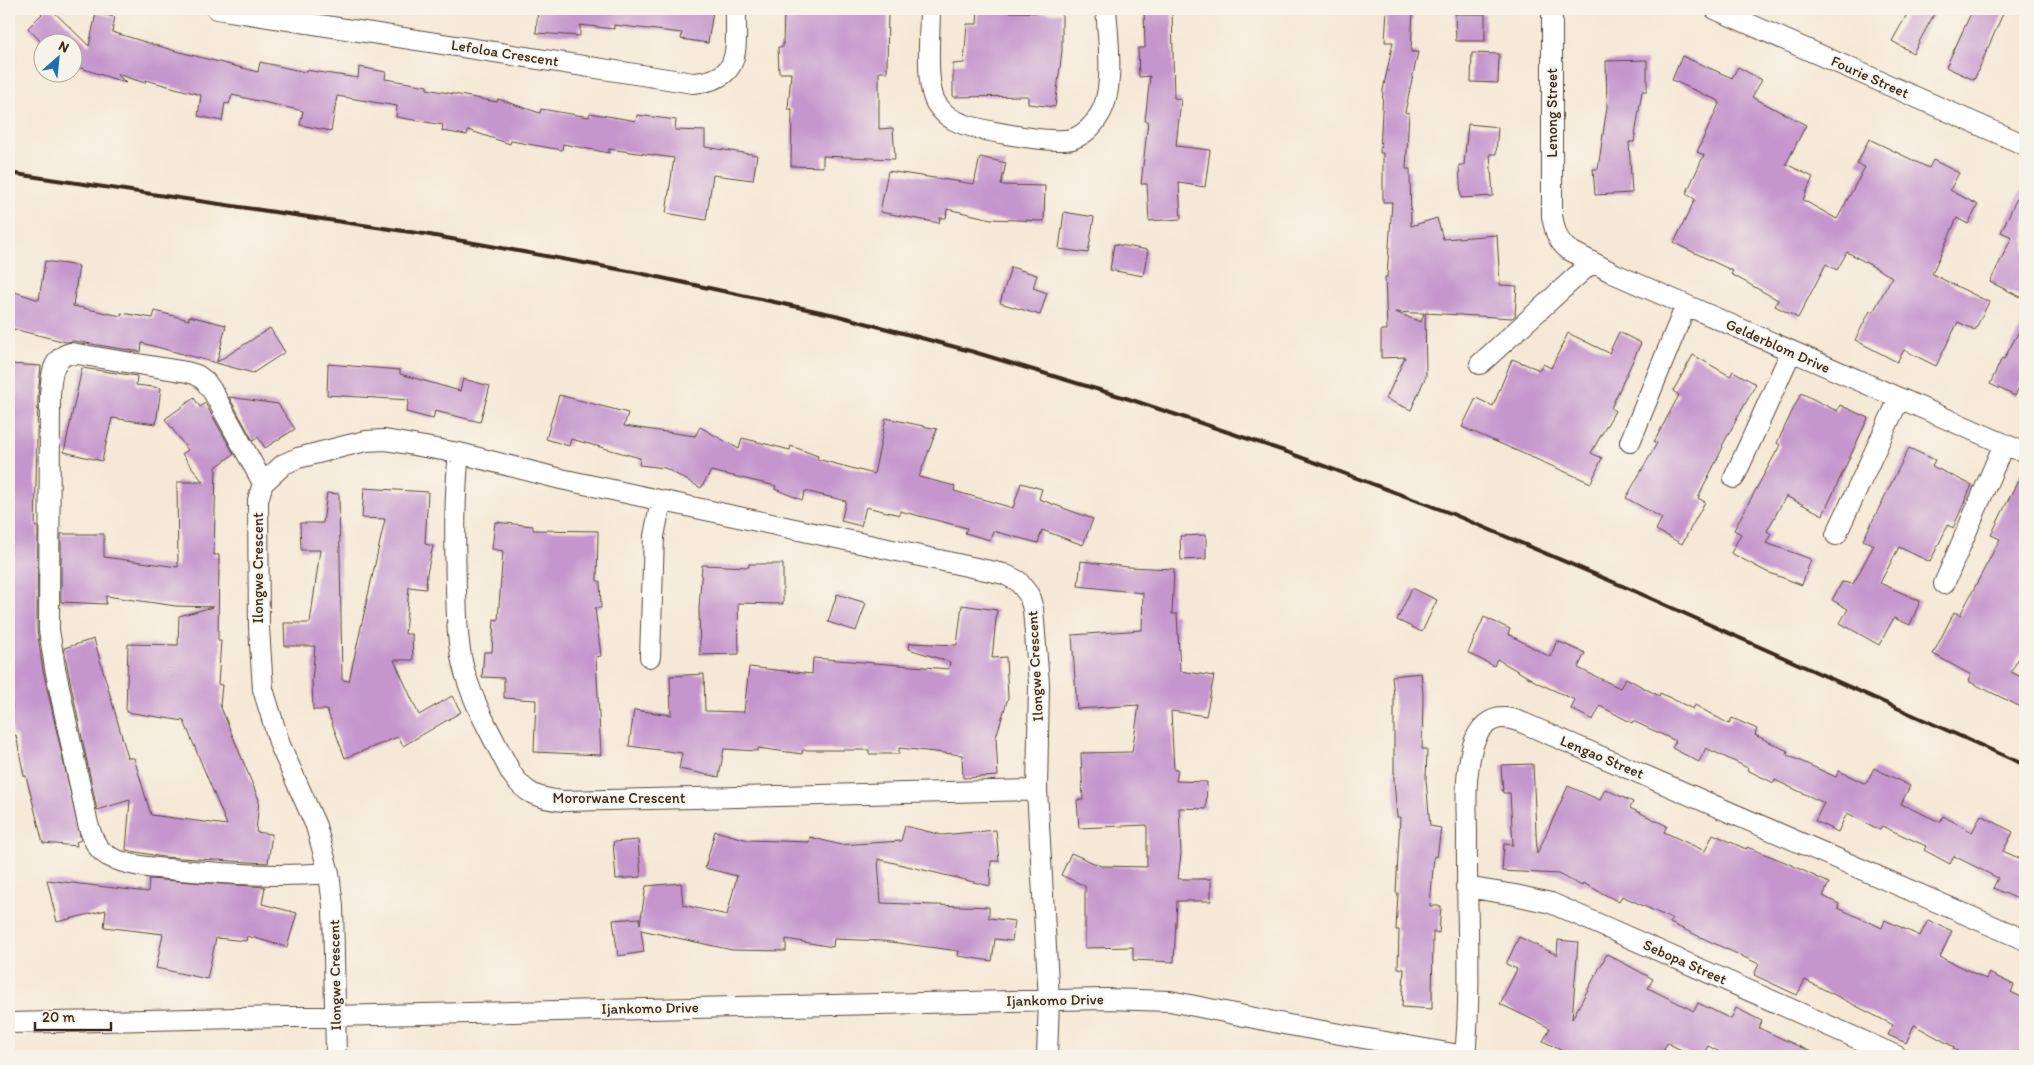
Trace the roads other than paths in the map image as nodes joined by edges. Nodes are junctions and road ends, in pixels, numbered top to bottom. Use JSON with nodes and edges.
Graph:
{"nodes":[{"id":1,"x":217,"y":9,"type":"edge"},
{"id":2,"x":736,"y":9,"type":"edge"},
{"id":3,"x":930,"y":9,"type":"edge"},
{"id":4,"x":1106,"y":9,"type":"edge"},
{"id":5,"x":1552,"y":9,"type":"edge"},
{"id":6,"x":1715,"y":9,"type":"edge"},
{"id":7,"x":2025,"y":145,"type":"edge"},
{"id":8,"x":1552,"y":216,"type":"joint"},
{"id":9,"x":1592,"y":262,"type":"junction"},
{"id":10,"x":1686,"y":305,"type":"junction"},
{"id":11,"x":1791,"y":352,"type":"junction"},
{"id":12,"x":1480,"y":364,"type":"dead end"},
{"id":13,"x":1899,"y":399,"type":"junction"},
{"id":14,"x":1630,"y":442,"type":"dead end"},
{"id":15,"x":2004,"y":444,"type":"junction"},
{"id":16,"x":459,"y":453,"type":"junction"},
{"id":17,"x":2025,"y":453,"type":"edge"},
{"id":18,"x":1734,"y":478,"type":"dead end"},
{"id":19,"x":263,"y":484,"type":"junction"},
{"id":20,"x":661,"y":501,"type":"junction"},
{"id":21,"x":1836,"y":535,"type":"dead end"},
{"id":22,"x":1944,"y":584,"type":"dead end"},
{"id":23,"x":650,"y":657,"type":"dead end"},
{"id":24,"x":1038,"y":790,"type":"junction"},
{"id":25,"x":329,"y":873,"type":"junction"},
{"id":26,"x":1466,"y":887,"type":"junction"},
{"id":27,"x":2025,"y":940,"type":"edge"},
{"id":28,"x":1049,"y":1000,"type":"junction"},
{"id":29,"x":335,"y":1015,"type":"junction"},
{"id":30,"x":9,"y":1023,"type":"edge"},
{"id":31,"x":336,"y":1056,"type":"edge"},
{"id":32,"x":1047,"y":1056,"type":"edge"},
{"id":33,"x":1465,"y":1056,"type":"edge"},
{"id":34,"x":1897,"y":1056,"type":"edge"}],
"edges":[{"from":1,"to":2,"type":"street","name":"Lefoloa Crescent"},
{"from":3,"to":4,"type":"street"},
{"from":5,"to":8,"type":"street","name":"Lenong Street"},
{"from":6,"to":7,"type":"street","name":"Fourie Street"},
{"from":8,"to":9,"type":"street","name":"Gelderblom Drive"},
{"from":9,"to":10,"type":"street","name":"Gelderblom Drive"},
{"from":9,"to":12,"type":"street"},
{"from":10,"to":11,"type":"street","name":"Gelderblom Drive"},
{"from":10,"to":14,"type":"street"},
{"from":11,"to":13,"type":"street","name":"Gelderblom Drive"},
{"from":11,"to":18,"type":"street"},
{"from":13,"to":15,"type":"street","name":"Gelderblom Drive"},
{"from":13,"to":21,"type":"street"},
{"from":15,"to":17,"type":"street","name":"Gelderblom Drive"},
{"from":15,"to":22,"type":"street"},
{"from":16,"to":19,"type":"street","name":"Ilongwe Crescent"},
{"from":16,"to":20,"type":"street","name":"Ilongwe Crescent"},
{"from":16,"to":24,"type":"street","name":"Mororwane Crescent"},
{"from":19,"to":25,"type":"street","name":"Ilongwe Crescent"},
{"from":19,"to":25,"type":"street"},
{"from":20,"to":23,"type":"street"},
{"from":20,"to":24,"type":"street","name":"Ilongwe Crescent"},
{"from":24,"to":28,"type":"street","name":"Ilongwe Crescent"},
{"from":25,"to":29,"type":"street","name":"Ilongwe Crescent"},
{"from":26,"to":27,"type":"street","name":"Lengao Street"},
{"from":26,"to":33,"type":"street","name":"Lengao Street"},
{"from":26,"to":34,"type":"street","name":"Sebopa Street"},
{"from":28,"to":29,"type":"street","name":"Ijankomo Drive"},
{"from":28,"to":32,"type":"street","name":"Ilongwe Crescent"},
{"from":28,"to":33,"type":"street","name":"Ijankomo Drive"},
{"from":29,"to":30,"type":"street","name":"Ijankomo Drive"},
{"from":29,"to":31,"type":"street","name":"Ilongwe Crescent"}]}
